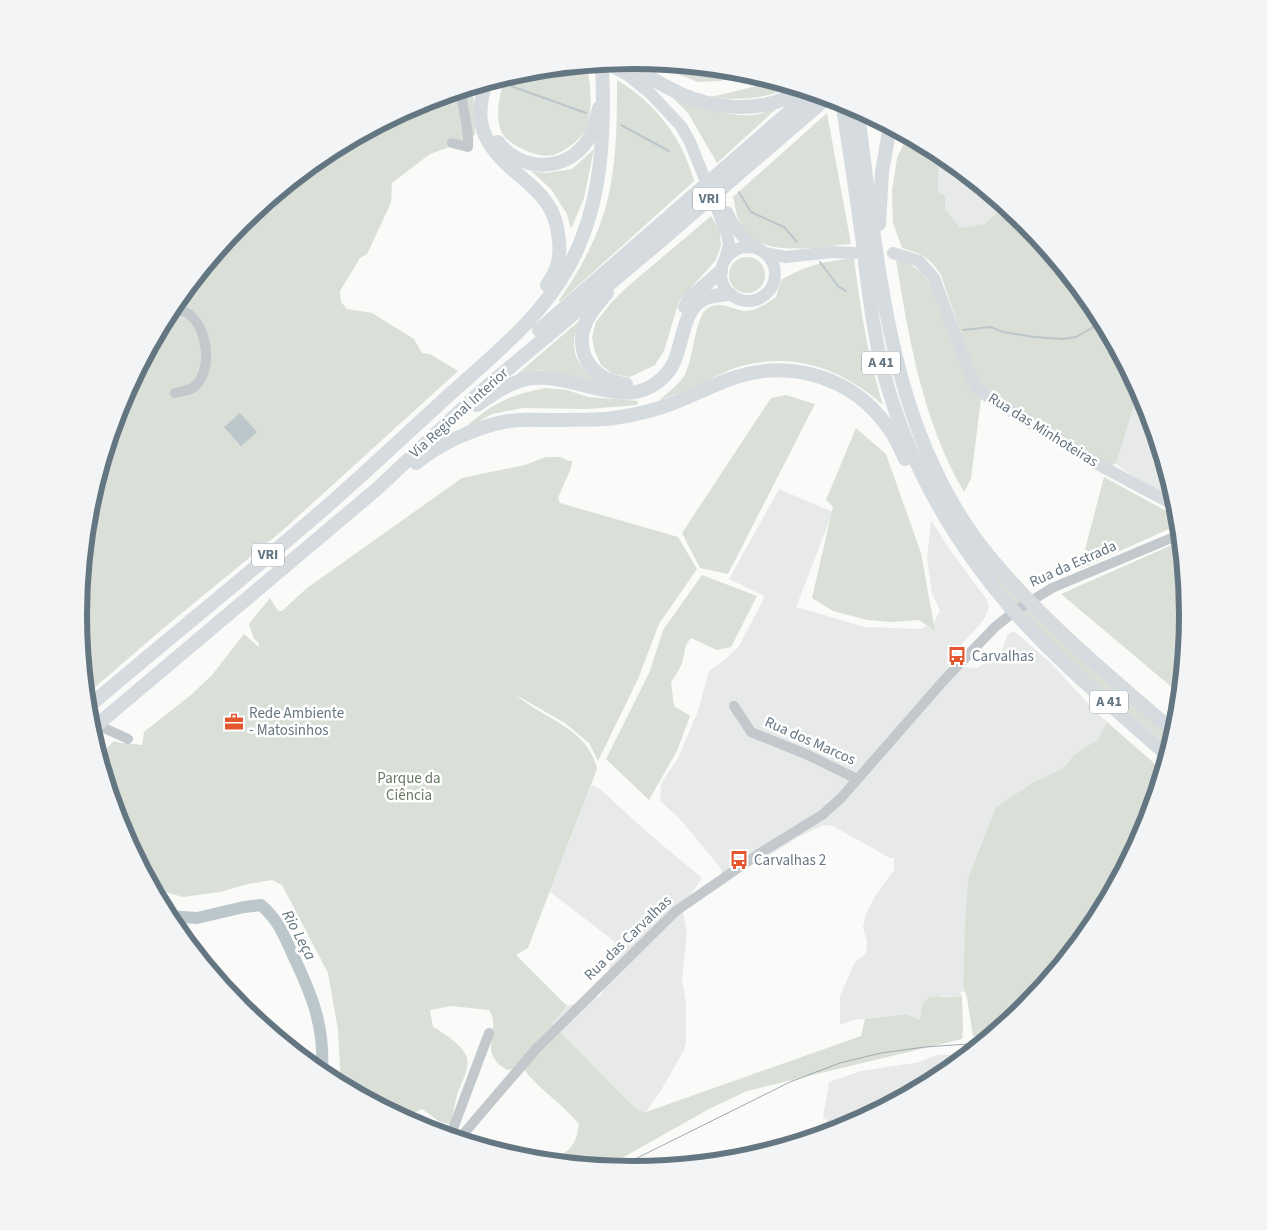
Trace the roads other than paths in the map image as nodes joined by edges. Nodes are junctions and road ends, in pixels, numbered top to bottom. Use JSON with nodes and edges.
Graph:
{"nodes":[{"id":1,"x":628,"y":69,"type":"edge"},
{"id":2,"x":629,"y":69,"type":"edge"},
{"id":3,"x":602,"y":70,"type":"edge"},
{"id":4,"x":492,"y":87,"type":"edge"},
{"id":5,"x":483,"y":90,"type":"edge"},
{"id":6,"x":603,"y":90,"type":"junction"},
{"id":7,"x":796,"y":94,"type":"edge"},
{"id":8,"x":463,"y":97,"type":"edge"},
{"id":9,"x":806,"y":97,"type":"edge"},
{"id":10,"x":822,"y":102,"type":"edge"},
{"id":11,"x":843,"y":110,"type":"edge"},
{"id":12,"x":858,"y":117,"type":"edge"},
{"id":13,"x":889,"y":132,"type":"edge"},
{"id":14,"x":452,"y":144,"type":"dead end"},
{"id":15,"x":724,"y":216,"type":"junction"},
{"id":16,"x":877,"y":247,"type":"junction"},
{"id":17,"x":649,"y":251,"type":"junction"},
{"id":18,"x":762,"y":251,"type":"junction"},
{"id":19,"x":854,"y":253,"type":"dead end"},
{"id":20,"x":893,"y":253,"type":"dead end"},
{"id":21,"x":806,"y":255,"type":"junction"},
{"id":22,"x":723,"y":265,"type":"junction"},
{"id":23,"x":775,"y":274,"type":"junction"},
{"id":24,"x":730,"y":294,"type":"junction"},
{"id":25,"x":181,"y":309,"type":"edge"},
{"id":26,"x":518,"y":331,"type":"junction"},
{"id":27,"x":175,"y":392,"type":"dead end"},
{"id":28,"x":429,"y":413,"type":"junction"},
{"id":29,"x":443,"y":428,"type":"junction"},
{"id":30,"x":925,"y":480,"type":"junction"},
{"id":31,"x":378,"y":488,"type":"junction"},
{"id":32,"x":1167,"y":501,"type":"edge"},
{"id":33,"x":1174,"y":537,"type":"edge"},
{"id":34,"x":945,"y":679,"type":"joint"},
{"id":35,"x":95,"y":701,"type":"edge"},
{"id":36,"x":734,"y":706,"type":"dead end"},
{"id":37,"x":1148,"y":710,"type":"junction"},
{"id":38,"x":1170,"y":719,"type":"edge"},
{"id":39,"x":98,"y":724,"type":"edge"},
{"id":40,"x":99,"y":726,"type":"edge"},
{"id":41,"x":1168,"y":727,"type":"edge"},
{"id":42,"x":128,"y":739,"type":"dead end"},
{"id":43,"x":1152,"y":741,"type":"junction"},
{"id":44,"x":1162,"y":751,"type":"edge"},
{"id":45,"x":1160,"y":761,"type":"edge"},
{"id":46,"x":857,"y":779,"type":"junction"},
{"id":47,"x":489,"y":1033,"type":"dead end"},
{"id":48,"x":452,"y":1130,"type":"edge"},
{"id":49,"x":463,"y":1134,"type":"edge"}],
"edges":[{"from":1,"to":15,"type":"main road"},
{"from":2,"to":7,"type":"highway"},
{"from":3,"to":6,"type":"highway","name":"Via Regional Interior","number":"VRI"},
{"from":4,"to":6,"type":"highway"},
{"from":5,"to":26,"type":"highway"},
{"from":6,"to":26,"type":"highway","name":"Via Regional Interior","number":"VRI"},
{"from":8,"to":14,"type":"street"},
{"from":9,"to":28,"type":"highway"},
{"from":10,"to":17,"type":"highway","name":"Via Regional Interior","number":"VRI"},
{"from":11,"to":30,"type":"highway","number":"A 41"},
{"from":12,"to":16,"type":"highway","number":"A 41"},
{"from":13,"to":16,"type":"highway"},
{"from":15,"to":18,"type":"main road"},
{"from":15,"to":22,"type":"main road"},
{"from":16,"to":37,"type":"highway","number":"A 41"},
{"from":17,"to":22,"type":"highway"},
{"from":17,"to":29,"type":"highway","name":"Via Regional Interior","number":"VRI"},
{"from":18,"to":21,"type":"main road"},
{"from":18,"to":22,"type":"main road"},
{"from":18,"to":23,"type":"main road"},
{"from":19,"to":21,"type":"main road"},
{"from":20,"to":32,"type":"main road","name":"Rua das Minhoteiras"},
{"from":21,"to":23,"type":"main road"},
{"from":22,"to":24,"type":"main road"},
{"from":23,"to":24,"type":"main road"},
{"from":24,"to":29,"type":"highway"},
{"from":25,"to":27,"type":"street"},
{"from":26,"to":28,"type":"highway","name":"Via Regional Interior","number":"VRI"},
{"from":28,"to":35,"type":"highway","name":"Via Regional Interior","number":"VRI"},
{"from":29,"to":31,"type":"highway","name":"Via Regional Interior","number":"VRI"},
{"from":30,"to":31,"type":"highway"},
{"from":30,"to":43,"type":"highway","number":"A 41"},
{"from":31,"to":39,"type":"highway","name":"Via Regional Interior","number":"VRI"},
{"from":33,"to":34,"type":"street","name":"Rua da Estrada"},
{"from":34,"to":46,"type":"street","name":"Rua das Carvalhas"},
{"from":36,"to":46,"type":"street","name":"Rua dos Marcos"},
{"from":37,"to":38,"type":"highway"},
{"from":37,"to":41,"type":"highway","number":"A 41"},
{"from":40,"to":42,"type":"street"},
{"from":43,"to":44,"type":"highway","number":"A 41"},
{"from":43,"to":45,"type":"highway"},
{"from":46,"to":49,"type":"street","name":"Rua das Carvalhas"},
{"from":47,"to":48,"type":"street"}]}
